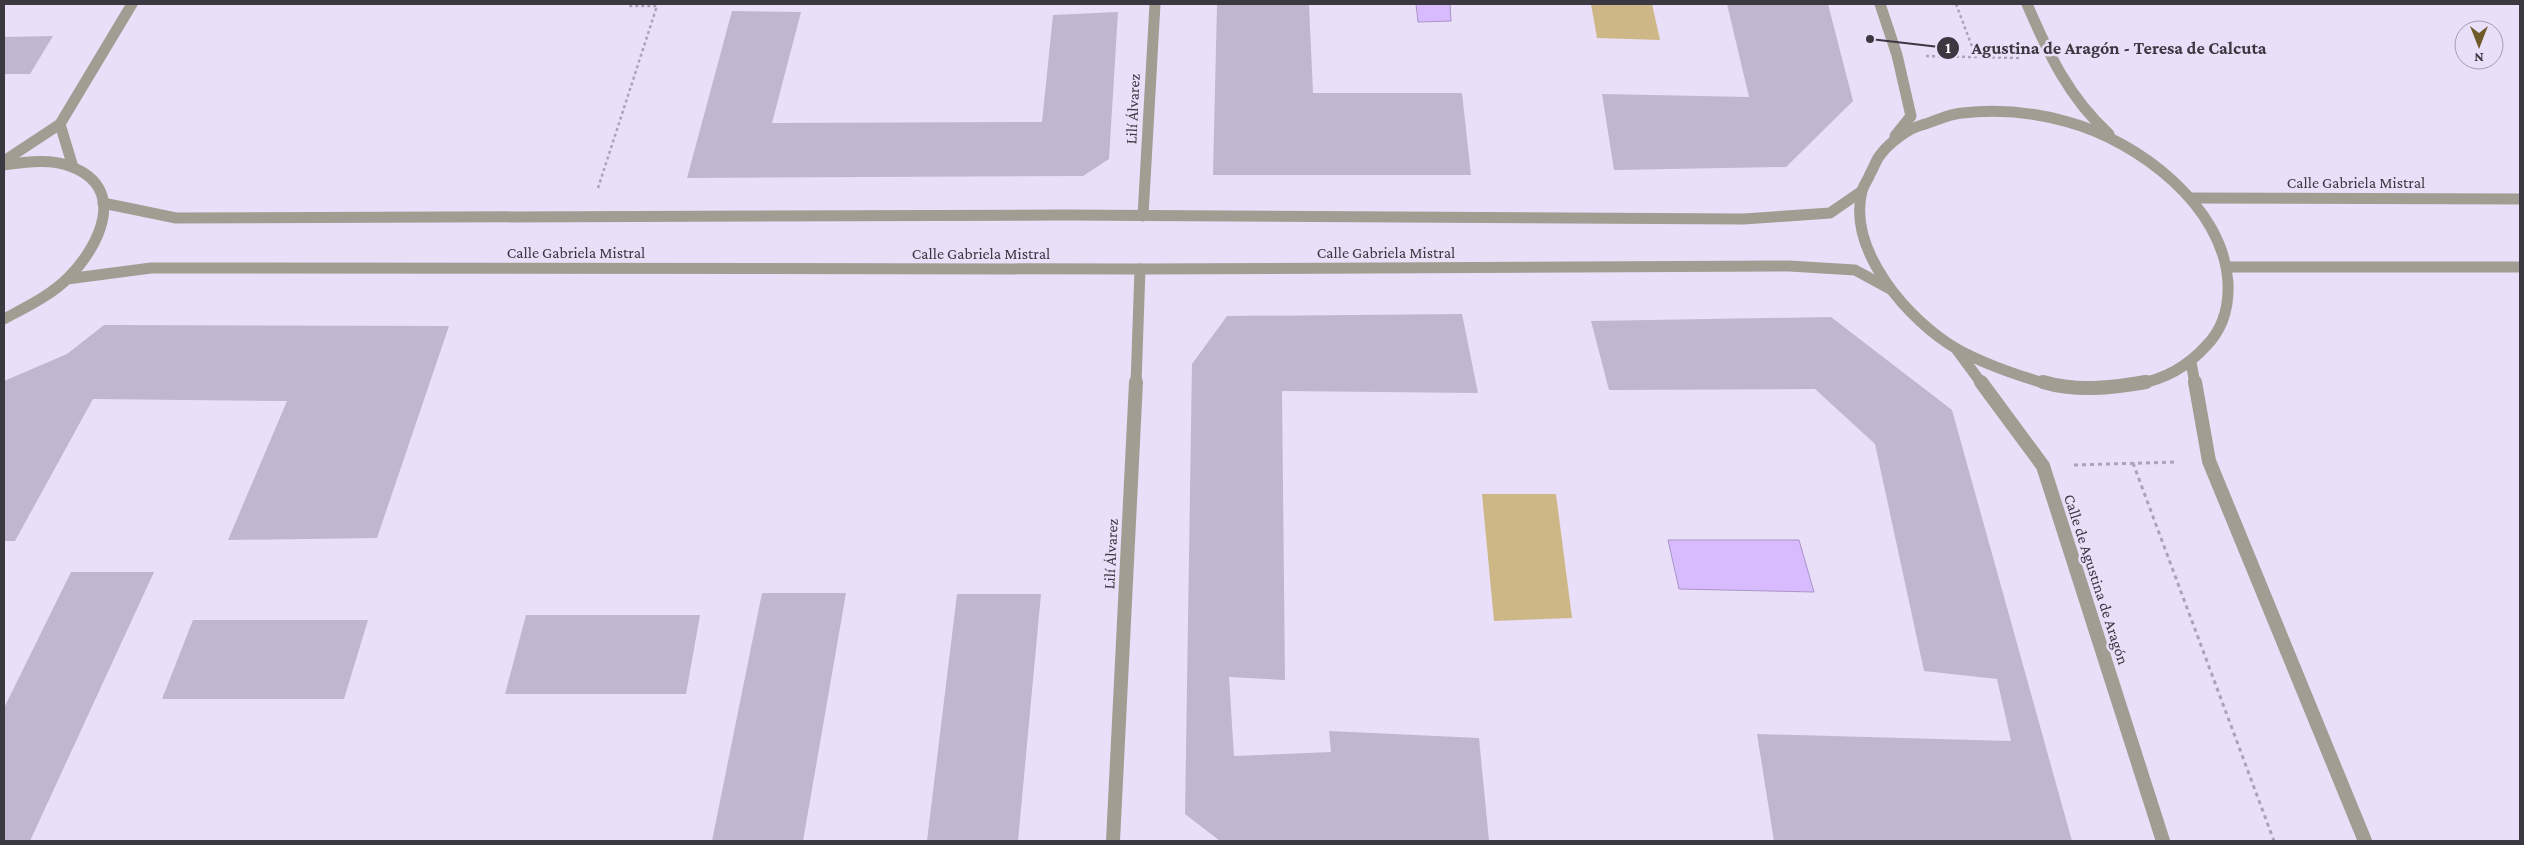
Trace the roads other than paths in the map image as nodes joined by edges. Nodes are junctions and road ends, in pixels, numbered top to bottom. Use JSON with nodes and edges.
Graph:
{"nodes":[{"id":1,"x":132,"y":4,"type":"edge"},
{"id":2,"x":1155,"y":4,"type":"edge"},
{"id":3,"x":1880,"y":4,"type":"edge"},
{"id":4,"x":2027,"y":4,"type":"edge"},
{"id":5,"x":60,"y":124,"type":"junction"},
{"id":6,"x":2123,"y":145,"type":"junction"},
{"id":7,"x":1881,"y":153,"type":"junction"},
{"id":8,"x":4,"y":163,"type":"edge"},
{"id":9,"x":72,"y":167,"type":"junction"},
{"id":10,"x":1862,"y":191,"type":"junction"},
{"id":11,"x":2191,"y":198,"type":"junction"},
{"id":12,"x":2520,"y":199,"type":"edge"},
{"id":13,"x":103,"y":203,"type":"junction"},
{"id":14,"x":1143,"y":216,"type":"junction"},
{"id":15,"x":2227,"y":267,"type":"junction"},
{"id":16,"x":2520,"y":267,"type":"edge"},
{"id":17,"x":1140,"y":269,"type":"junction"},
{"id":18,"x":68,"y":278,"type":"junction"},
{"id":19,"x":1890,"y":290,"type":"junction"},
{"id":20,"x":4,"y":319,"type":"edge"},
{"id":21,"x":1956,"y":348,"type":"junction"},
{"id":22,"x":2191,"y":362,"type":"junction"},
{"id":23,"x":1113,"y":841,"type":"edge"},
{"id":24,"x":2163,"y":841,"type":"edge"},
{"id":25,"x":2365,"y":841,"type":"edge"}],
"edges":[{"from":1,"to":5,"type":"street"},
{"from":2,"to":14,"type":"street","name":"Lilí Álvarez"},
{"from":3,"to":7,"type":"street"},
{"from":4,"to":6,"type":"street"},
{"from":5,"to":8,"type":"street"},
{"from":5,"to":9,"type":"street"},
{"from":6,"to":7,"type":"street"},
{"from":6,"to":11,"type":"street"},
{"from":7,"to":10,"type":"street"},
{"from":8,"to":9,"type":"street"},
{"from":9,"to":13,"type":"street"},
{"from":10,"to":14,"type":"street"},
{"from":10,"to":19,"type":"street"},
{"from":11,"to":12,"type":"street","name":"Calle Gabriela Mistral"},
{"from":11,"to":15,"type":"street"},
{"from":13,"to":14,"type":"street"},
{"from":13,"to":18,"type":"street"},
{"from":15,"to":16,"type":"street"},
{"from":15,"to":22,"type":"street"},
{"from":17,"to":18,"type":"street","name":"Calle Gabriela Mistral"},
{"from":17,"to":19,"type":"street","name":"Calle Gabriela Mistral"},
{"from":17,"to":23,"type":"street","name":"Lilí Álvarez"},
{"from":18,"to":20,"type":"street"},
{"from":19,"to":21,"type":"street"},
{"from":21,"to":22,"type":"street"},
{"from":21,"to":24,"type":"street","name":"Calle de Agustina de Aragón"},
{"from":22,"to":25,"type":"street"}]}
